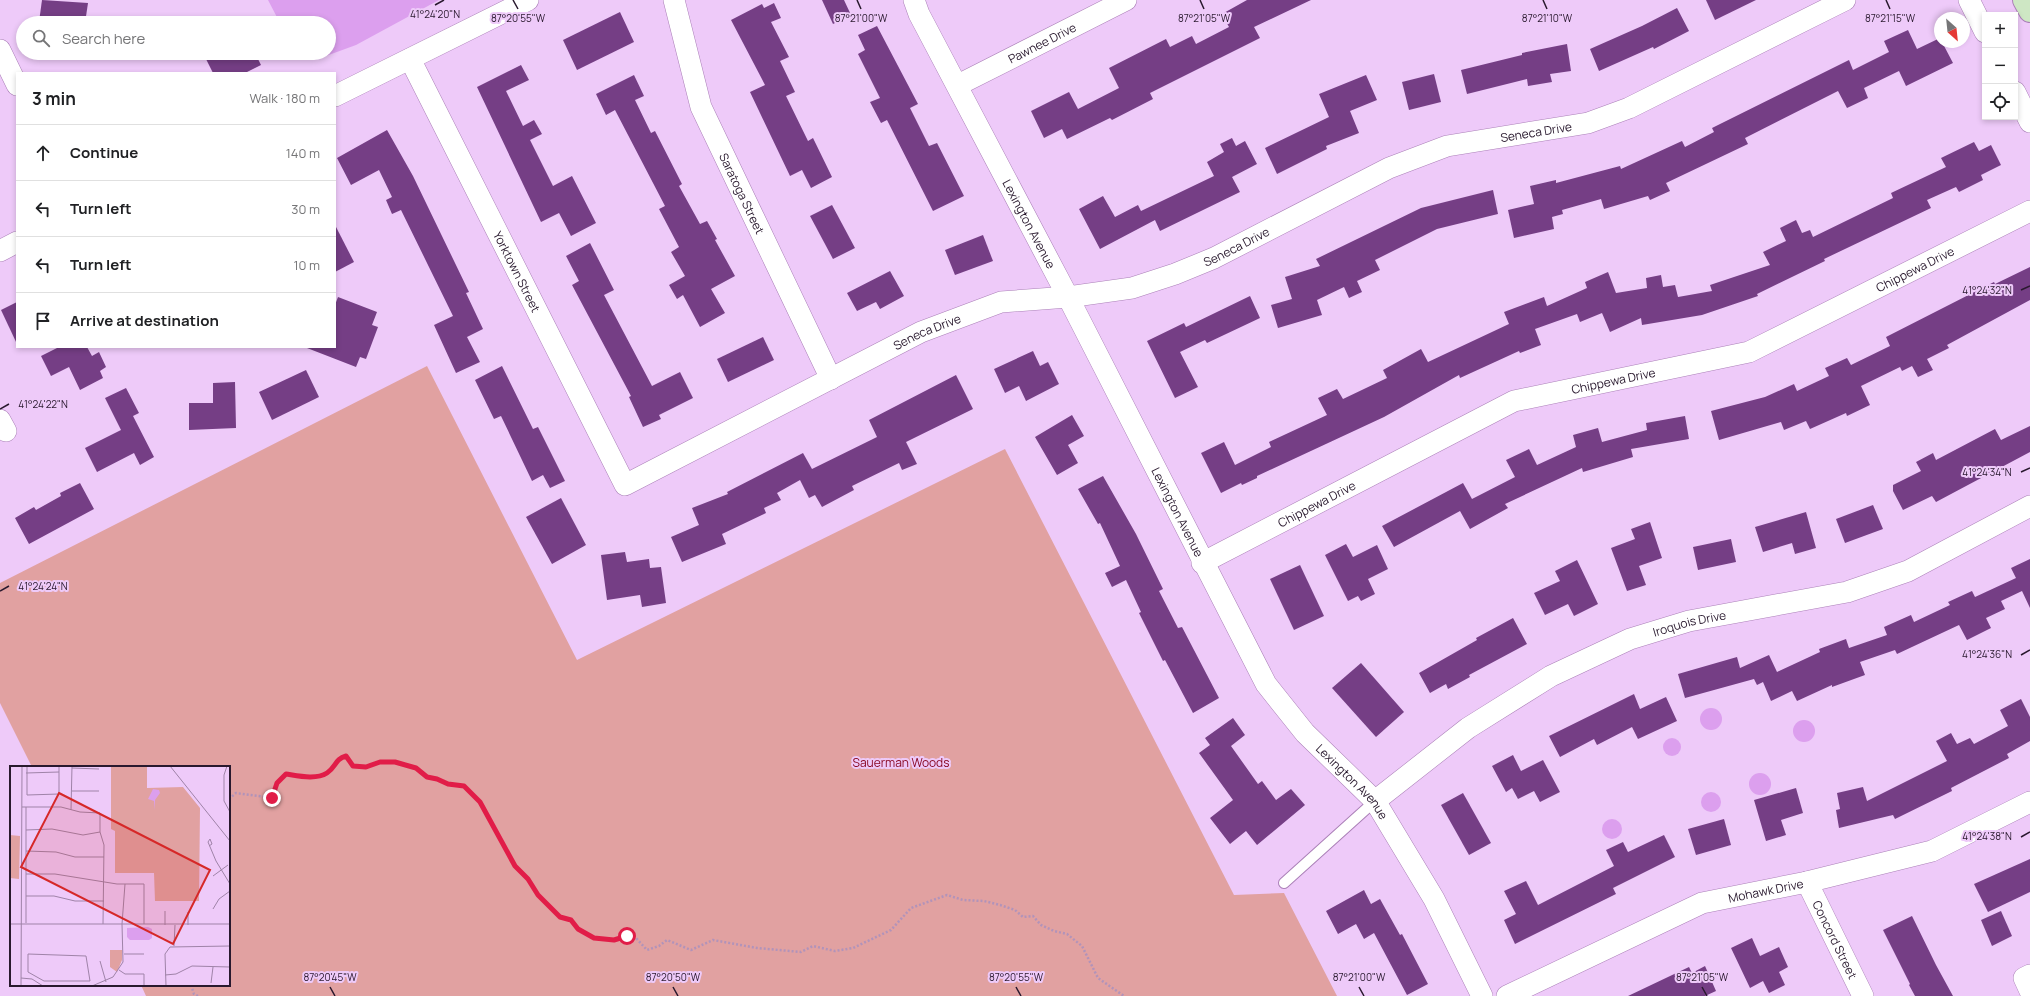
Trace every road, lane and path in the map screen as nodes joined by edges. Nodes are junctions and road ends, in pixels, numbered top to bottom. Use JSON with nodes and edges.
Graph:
{"nodes":[{"id":1,"x":528,"y":0,"type":"edge"},
{"id":2,"x":674,"y":0,"type":"edge"},
{"id":3,"x":914,"y":0,"type":"edge"},
{"id":4,"x":1126,"y":0,"type":"edge"},
{"id":5,"x":1845,"y":0,"type":"edge"},
{"id":6,"x":1969,"y":0,"type":"edge"},
{"id":7,"x":2024,"y":0,"type":"edge"},
{"id":8,"x":2030,"y":11,"type":"edge"},
{"id":9,"x":1982,"y":26,"type":"edge"},
{"id":10,"x":0,"y":50,"type":"edge"},
{"id":11,"x":410,"y":58,"type":"junction"},
{"id":12,"x":16,"y":83,"type":"edge"},
{"id":13,"x":958,"y":85,"type":"junction"},
{"id":14,"x":336,"y":95,"type":"edge"},
{"id":15,"x":2022,"y":97,"type":"edge"},
{"id":16,"x":2030,"y":122,"type":"edge"},
{"id":17,"x":2030,"y":211,"type":"edge"},
{"id":18,"x":16,"y":243,"type":"edge"},
{"id":19,"x":0,"y":251,"type":"edge"},
{"id":20,"x":1068,"y":297,"type":"junction"},
{"id":21,"x":831,"y":379,"type":"junction"},
{"id":22,"x":625,"y":485,"type":"joint"},
{"id":23,"x":2030,"y":506,"type":"edge"},
{"id":24,"x":1202,"y":563,"type":"junction"},
{"id":25,"x":230,"y":799,"type":"edge"},
{"id":26,"x":1376,"y":801,"type":"junction"},
{"id":27,"x":2030,"y":802,"type":"edge"},
{"id":28,"x":1807,"y":882,"type":"junction"},
{"id":29,"x":1284,"y":883,"type":"dead end"},
{"id":30,"x":191,"y":986,"type":"edge"},
{"id":31,"x":198,"y":996,"type":"edge"},
{"id":32,"x":1124,"y":996,"type":"edge"},
{"id":33,"x":1482,"y":996,"type":"edge"},
{"id":34,"x":1507,"y":996,"type":"edge"},
{"id":35,"x":1863,"y":996,"type":"edge"}],
"edges":[{"from":1,"to":11,"type":"street"},
{"from":2,"to":21,"type":"street","name":"Saratoga Street"},
{"from":3,"to":13,"type":"street","name":"Lexington Avenue"},
{"from":4,"to":13,"type":"street","name":"Pawnee Drive"},
{"from":5,"to":20,"type":"street","name":"Seneca Drive"},
{"from":6,"to":9,"type":"street"},
{"from":7,"to":8,"type":"main road"},
{"from":10,"to":12,"type":"street"},
{"from":11,"to":14,"type":"street"},
{"from":11,"to":22,"type":"street","name":"Yorktown Street"},
{"from":13,"to":20,"type":"street","name":"Lexington Avenue"},
{"from":15,"to":16,"type":"street"},
{"from":17,"to":24,"type":"street","name":"Chippewa Drive"},
{"from":18,"to":19,"type":"street"},
{"from":20,"to":21,"type":"street","name":"Seneca Drive"},
{"from":20,"to":24,"type":"street","name":"Lexington Avenue"},
{"from":21,"to":22,"type":"street","name":"Seneca Drive"},
{"from":23,"to":26,"type":"street","name":"Iroquois Drive"},
{"from":24,"to":26,"type":"street","name":"Lexington Avenue"},
{"from":25,"to":32,"type":"path"},
{"from":26,"to":29,"type":"lane"},
{"from":26,"to":33,"type":"street","name":"Lexington Avenue"},
{"from":27,"to":28,"type":"street","name":"Mohawk Drive"},
{"from":28,"to":34,"type":"street","name":"Mohawk Drive"},
{"from":28,"to":35,"type":"street","name":"Concord Street"},
{"from":30,"to":31,"type":"path"}]}
